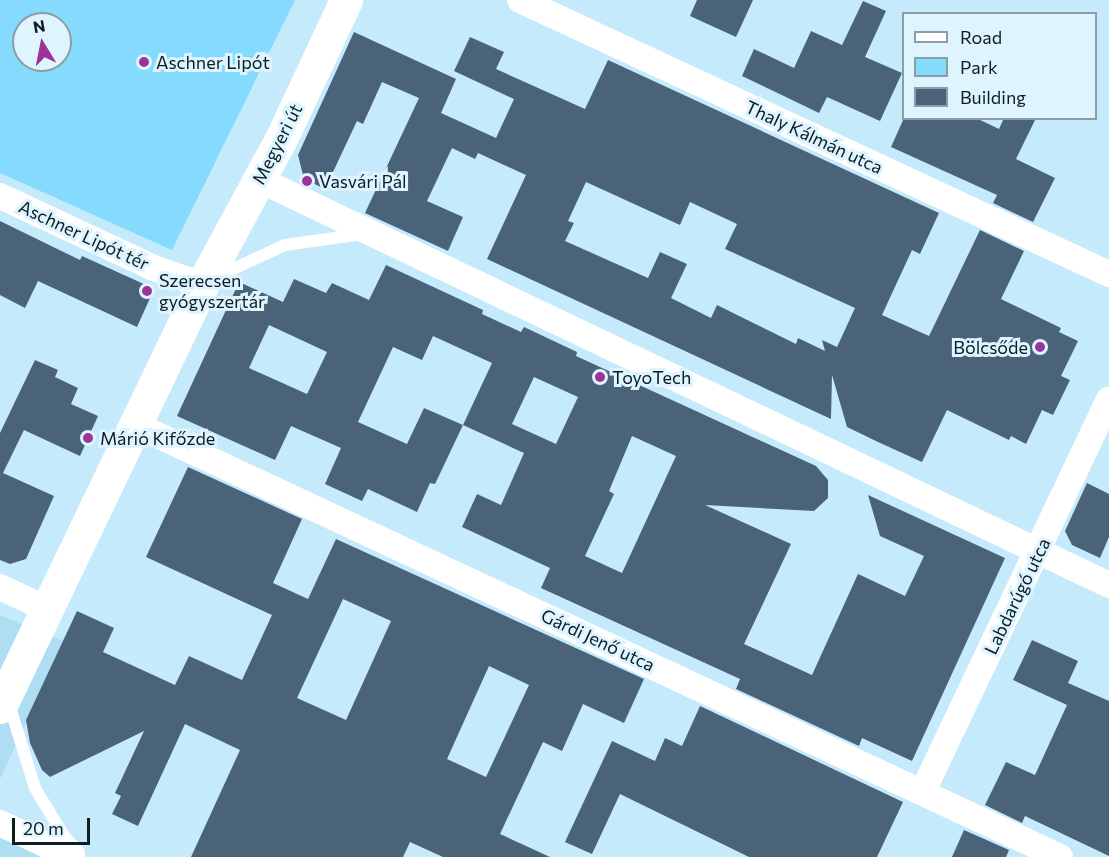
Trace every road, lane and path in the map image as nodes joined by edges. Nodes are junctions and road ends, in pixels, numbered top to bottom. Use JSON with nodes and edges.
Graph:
{"nodes":[{"id":1,"x":346,"y":0,"type":"edge"},
{"id":2,"x":520,"y":0,"type":"edge"},
{"id":3,"x":260,"y":180,"type":"junction"},
{"id":4,"x":0,"y":195,"type":"edge"},
{"id":5,"x":368,"y":234,"type":"junction"},
{"id":6,"x":1109,"y":274,"type":"edge"},
{"id":7,"x":202,"y":285,"type":"junction"},
{"id":8,"x":1109,"y":400,"type":"edge"},
{"id":9,"x":136,"y":425,"type":"junction"},
{"id":10,"x":1038,"y":552,"type":"junction"},
{"id":11,"x":1109,"y":585,"type":"edge"},
{"id":12,"x":0,"y":587,"type":"edge"},
{"id":13,"x":48,"y":610,"type":"junction"},
{"id":14,"x":3,"y":700,"type":"edge"},
{"id":15,"x":923,"y":791,"type":"junction"},
{"id":16,"x":0,"y":823,"type":"edge"},
{"id":17,"x":1032,"y":851,"type":"edge"},
{"id":18,"x":72,"y":857,"type":"edge"},
{"id":19,"x":84,"y":857,"type":"edge"},
{"id":20,"x":1060,"y":857,"type":"edge"}],
"edges":[{"from":1,"to":3,"type":"main road","name":"Megyeri út"},
{"from":2,"to":6,"type":"street","name":"Thaly Kálmán utca"},
{"from":3,"to":5,"type":"street"},
{"from":3,"to":7,"type":"main road","name":"Megyeri út"},
{"from":4,"to":7,"type":"street","name":"Aschner Lipót tér"},
{"from":5,"to":7,"type":"lane"},
{"from":5,"to":10,"type":"street"},
{"from":7,"to":9,"type":"main road","name":"Megyeri út"},
{"from":8,"to":10,"type":"street","name":"Labdarúgó utca"},
{"from":9,"to":13,"type":"main road","name":"Megyeri út"},
{"from":9,"to":15,"type":"street","name":"Gárdi Jenő utca"},
{"from":10,"to":11,"type":"street"},
{"from":10,"to":15,"type":"street","name":"Labdarúgó utca"},
{"from":12,"to":13,"type":"street"},
{"from":13,"to":14,"type":"main road","name":"Megyeri út"},
{"from":14,"to":19,"type":"lane"},
{"from":15,"to":17,"type":"street","name":"Gárdi Jenő utca"},
{"from":16,"to":18,"type":"street"},
{"from":17,"to":20,"type":"street","name":"Gárdi Jenő utca"}]}
